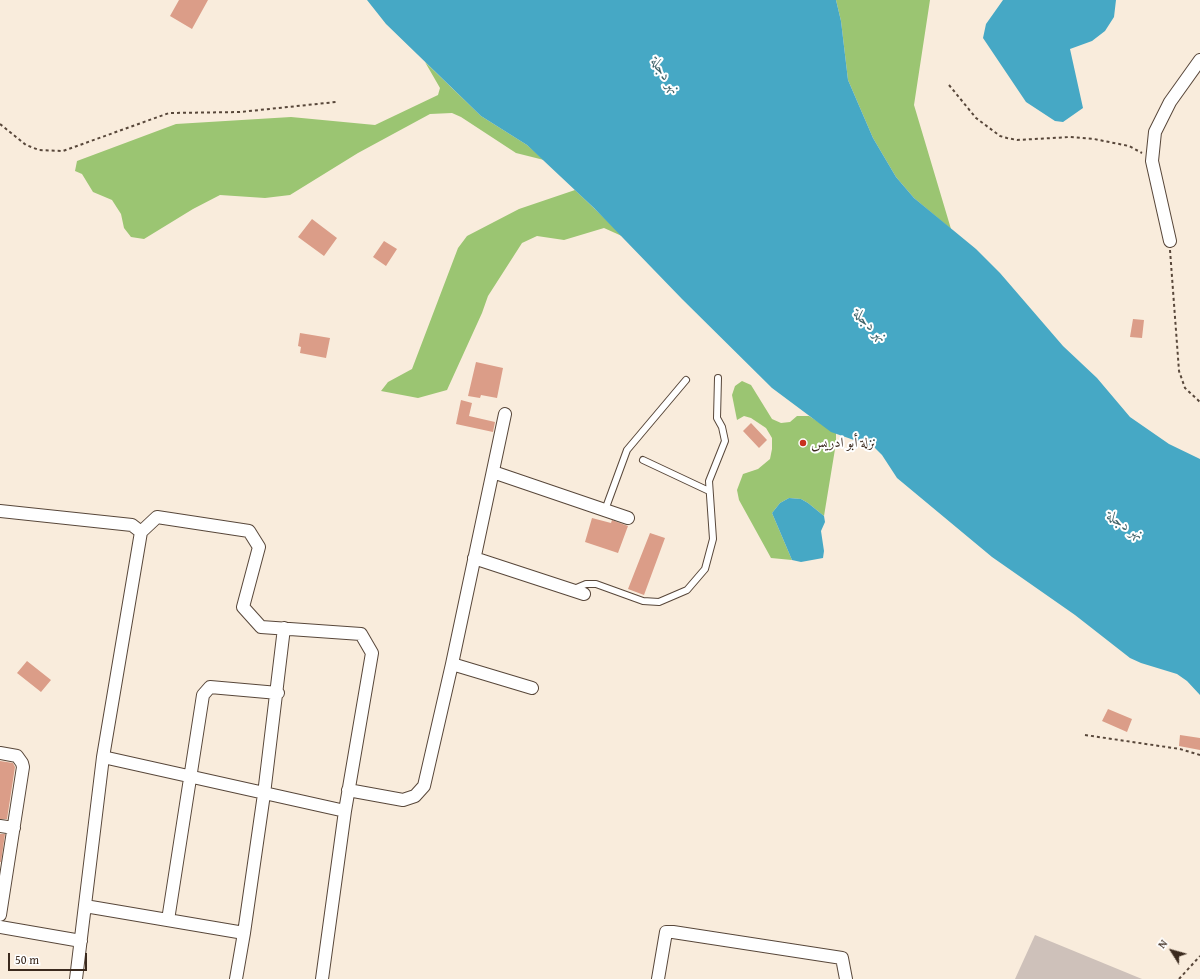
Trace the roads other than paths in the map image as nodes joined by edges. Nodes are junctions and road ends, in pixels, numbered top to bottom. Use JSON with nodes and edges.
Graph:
{"nodes":[{"id":1,"x":1200,"y":60,"type":"edge"},
{"id":2,"x":1170,"y":241,"type":"road end"},
{"id":3,"x":718,"y":378,"type":"dead end"},
{"id":4,"x":686,"y":380,"type":"dead end"},
{"id":5,"x":505,"y":414,"type":"dead end"},
{"id":6,"x":643,"y":460,"type":"dead end"},
{"id":7,"x":492,"y":472,"type":"junction"},
{"id":8,"x":709,"y":491,"type":"junction"},
{"id":9,"x":605,"y":510,"type":"junction"},
{"id":10,"x":0,"y":512,"type":"edge"},
{"id":11,"x":628,"y":518,"type":"dead end"},
{"id":12,"x":141,"y":532,"type":"junction"},
{"id":13,"x":474,"y":558,"type":"junction"},
{"id":14,"x":571,"y":590,"type":"junction"},
{"id":15,"x":584,"y":594,"type":"dead end"},
{"id":16,"x":284,"y":628,"type":"junction"},
{"id":17,"x":452,"y":664,"type":"junction"},
{"id":18,"x":532,"y":688,"type":"dead end"},
{"id":19,"x":278,"y":693,"type":"junction"},
{"id":20,"x":0,"y":754,"type":"edge"},
{"id":21,"x":104,"y":757,"type":"junction"},
{"id":22,"x":190,"y":777,"type":"junction"},
{"id":23,"x":348,"y":790,"type":"junction"},
{"id":24,"x":264,"y":794,"type":"junction"},
{"id":25,"x":345,"y":811,"type":"junction"},
{"id":26,"x":0,"y":826,"type":"edge"},
{"id":27,"x":14,"y":828,"type":"junction"},
{"id":28,"x":86,"y":906,"type":"junction"},
{"id":29,"x":0,"y":915,"type":"edge"},
{"id":30,"x":168,"y":920,"type":"junction"},
{"id":31,"x":0,"y":927,"type":"edge"},
{"id":32,"x":244,"y":933,"type":"junction"},
{"id":33,"x":81,"y":941,"type":"junction"},
{"id":34,"x":76,"y":979,"type":"edge"},
{"id":35,"x":236,"y":979,"type":"edge"},
{"id":36,"x":322,"y":979,"type":"edge"},
{"id":37,"x":658,"y":979,"type":"edge"},
{"id":38,"x":846,"y":979,"type":"edge"}],
"edges":[{"from":1,"to":2,"type":"street"},
{"from":3,"to":8,"type":"lane"},
{"from":4,"to":9,"type":"lane"},
{"from":5,"to":7,"type":"street"},
{"from":6,"to":8,"type":"lane"},
{"from":7,"to":9,"type":"street"},
{"from":7,"to":13,"type":"street"},
{"from":8,"to":14,"type":"lane"},
{"from":9,"to":11,"type":"street"},
{"from":10,"to":12,"type":"street"},
{"from":12,"to":16,"type":"street"},
{"from":12,"to":21,"type":"street"},
{"from":13,"to":14,"type":"street"},
{"from":13,"to":17,"type":"street"},
{"from":14,"to":15,"type":"street"},
{"from":16,"to":19,"type":"street"},
{"from":16,"to":23,"type":"street"},
{"from":17,"to":18,"type":"street"},
{"from":17,"to":23,"type":"street"},
{"from":19,"to":22,"type":"street"},
{"from":19,"to":24,"type":"street"},
{"from":20,"to":27,"type":"street"},
{"from":21,"to":22,"type":"street"},
{"from":21,"to":28,"type":"street"},
{"from":22,"to":24,"type":"street"},
{"from":22,"to":30,"type":"street"},
{"from":23,"to":25,"type":"street"},
{"from":24,"to":25,"type":"street"},
{"from":24,"to":32,"type":"street"},
{"from":25,"to":36,"type":"street"},
{"from":26,"to":27,"type":"street"},
{"from":27,"to":29,"type":"street"},
{"from":28,"to":30,"type":"street"},
{"from":28,"to":33,"type":"street"},
{"from":30,"to":32,"type":"street"},
{"from":31,"to":33,"type":"street"},
{"from":32,"to":35,"type":"street"},
{"from":33,"to":34,"type":"street"},
{"from":37,"to":38,"type":"street"}]}
